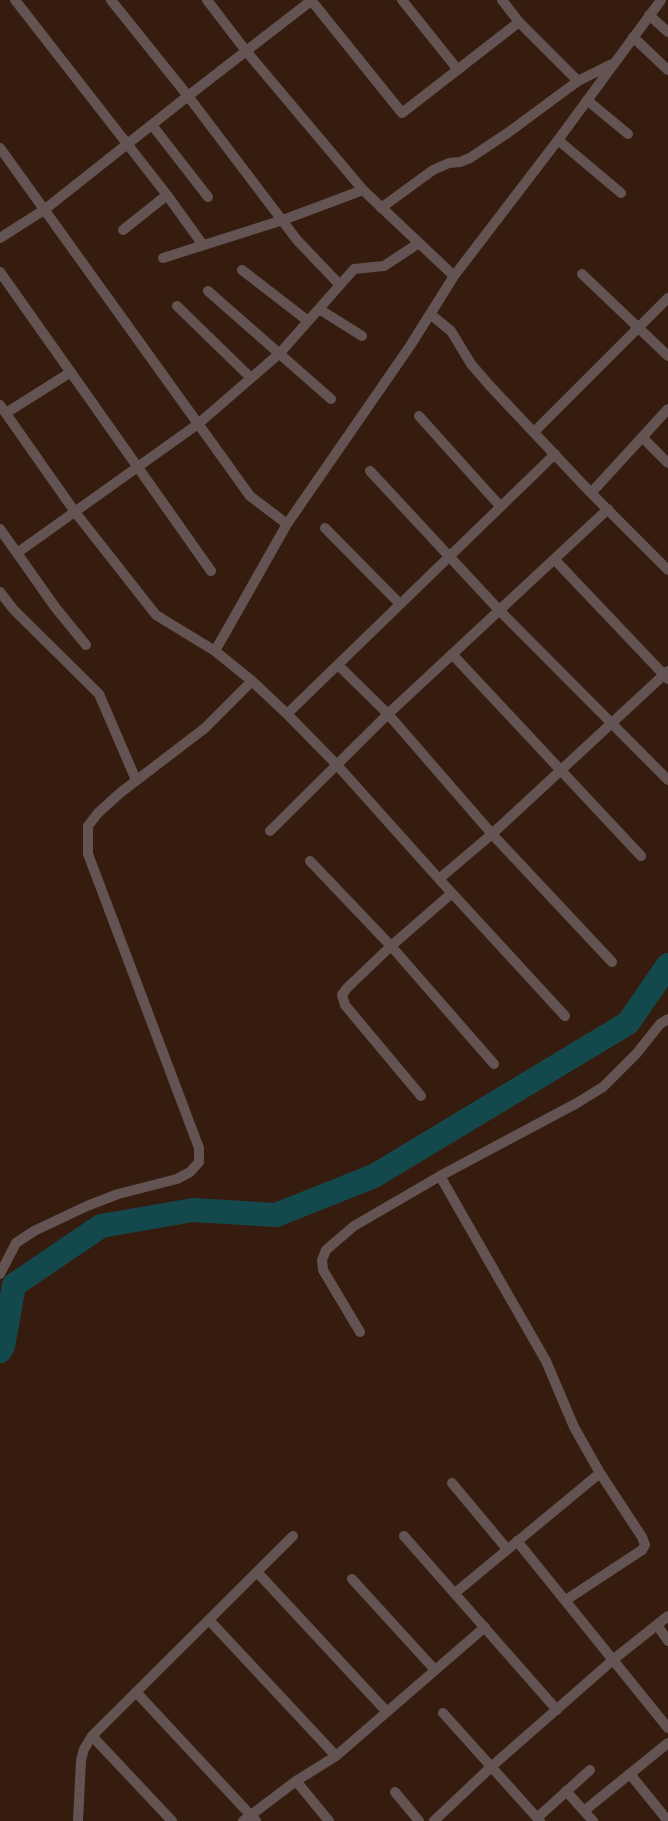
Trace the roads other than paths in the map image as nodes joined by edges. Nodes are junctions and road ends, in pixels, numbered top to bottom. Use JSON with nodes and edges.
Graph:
{"nodes":[{"id":1,"x":15,"y":0,"type":"edge"},
{"id":2,"x":111,"y":0,"type":"edge"},
{"id":3,"x":207,"y":0,"type":"edge"},
{"id":4,"x":311,"y":0,"type":"edge"},
{"id":5,"x":402,"y":0,"type":"edge"},
{"id":6,"x":502,"y":0,"type":"edge"},
{"id":7,"x":661,"y":0,"type":"edge"},
{"id":8,"x":649,"y":15,"type":"junction"},
{"id":9,"x":519,"y":22,"type":"junction"},
{"id":10,"x":668,"y":32,"type":"edge"},
{"id":11,"x":633,"y":37,"type":"junction"},
{"id":12,"x":246,"y":51,"type":"junction"},
{"id":13,"x":614,"y":63,"type":"junction"},
{"id":14,"x":458,"y":70,"type":"junction"},
{"id":15,"x":668,"y":70,"type":"edge"},
{"id":16,"x":578,"y":81,"type":"junction"},
{"id":17,"x":188,"y":96,"type":"junction"},
{"id":18,"x":587,"y":100,"type":"junction"},
{"id":19,"x":152,"y":125,"type":"junction"},
{"id":20,"x":628,"y":134,"type":"dead end"},
{"id":21,"x":558,"y":140,"type":"junction"},
{"id":22,"x":128,"y":145,"type":"junction"},
{"id":23,"x":0,"y":148,"type":"edge"},
{"id":24,"x":363,"y":190,"type":"junction"},
{"id":25,"x":621,"y":193,"type":"dead end"},
{"id":26,"x":167,"y":195,"type":"junction"},
{"id":27,"x":208,"y":197,"type":"dead end"},
{"id":28,"x":381,"y":208,"type":"junction"},
{"id":29,"x":44,"y":210,"type":"junction"},
{"id":30,"x":282,"y":220,"type":"junction"},
{"id":31,"x":123,"y":230,"type":"dead end"},
{"id":32,"x":0,"y":238,"type":"edge"},
{"id":33,"x":420,"y":244,"type":"junction"},
{"id":34,"x":203,"y":245,"type":"junction"},
{"id":35,"x":163,"y":258,"type":"dead end"},
{"id":36,"x":242,"y":270,"type":"dead end"},
{"id":37,"x":0,"y":272,"type":"edge"},
{"id":38,"x":582,"y":274,"type":"dead end"},
{"id":39,"x":454,"y":276,"type":"junction"},
{"id":40,"x":339,"y":284,"type":"junction"},
{"id":41,"x":208,"y":291,"type":"dead end"},
{"id":42,"x":668,"y":298,"type":"edge"},
{"id":43,"x":177,"y":306,"type":"dead end"},
{"id":44,"x":319,"y":309,"type":"junction"},
{"id":45,"x":430,"y":314,"type":"junction"},
{"id":46,"x":308,"y":321,"type":"junction"},
{"id":47,"x":639,"y":328,"type":"junction"},
{"id":48,"x":362,"y":336,"type":"dead end"},
{"id":49,"x":280,"y":353,"type":"junction"},
{"id":50,"x":668,"y":356,"type":"edge"},
{"id":51,"x":71,"y":372,"type":"junction"},
{"id":52,"x":251,"y":378,"type":"junction"},
{"id":53,"x":332,"y":399,"type":"dead end"},
{"id":54,"x":3,"y":409,"type":"edge"},
{"id":55,"x":668,"y":409,"type":"edge"},
{"id":56,"x":419,"y":416,"type":"dead end"},
{"id":57,"x":198,"y":424,"type":"junction"},
{"id":58,"x":534,"y":432,"type":"junction"},
{"id":59,"x":642,"y":437,"type":"junction"},
{"id":60,"x":555,"y":454,"type":"junction"},
{"id":61,"x":668,"y":463,"type":"edge"},
{"id":62,"x":138,"y":467,"type":"junction"},
{"id":63,"x":370,"y":471,"type":"dead end"},
{"id":64,"x":591,"y":493,"type":"junction"},
{"id":65,"x":500,"y":506,"type":"junction"},
{"id":66,"x":608,"y":509,"type":"junction"},
{"id":67,"x":75,"y":512,"type":"junction"},
{"id":68,"x":287,"y":524,"type":"junction"},
{"id":69,"x":325,"y":528,"type":"dead end"},
{"id":70,"x":0,"y":529,"type":"edge"},
{"id":71,"x":17,"y":553,"type":"junction"},
{"id":72,"x":448,"y":557,"type":"junction"},
{"id":73,"x":554,"y":559,"type":"junction"},
{"id":74,"x":668,"y":570,"type":"edge"},
{"id":75,"x":211,"y":571,"type":"dead end"},
{"id":76,"x":0,"y":592,"type":"edge"},
{"id":77,"x":400,"y":604,"type":"junction"},
{"id":78,"x":499,"y":610,"type":"junction"},
{"id":79,"x":86,"y":645,"type":"dead end"},
{"id":80,"x":215,"y":651,"type":"junction"},
{"id":81,"x":452,"y":654,"type":"junction"},
{"id":82,"x":338,"y":665,"type":"junction"},
{"id":83,"x":667,"y":675,"type":"edge"},
{"id":84,"x":252,"y":681,"type":"junction"},
{"id":85,"x":287,"y":714,"type":"junction"},
{"id":86,"x":388,"y":714,"type":"junction"},
{"id":87,"x":612,"y":724,"type":"junction"},
{"id":88,"x":337,"y":765,"type":"junction"},
{"id":89,"x":561,"y":771,"type":"junction"},
{"id":90,"x":136,"y":780,"type":"junction"},
{"id":91,"x":668,"y":780,"type":"edge"},
{"id":92,"x":270,"y":831,"type":"dead end"},
{"id":93,"x":492,"y":834,"type":"junction"},
{"id":94,"x":641,"y":856,"type":"dead end"},
{"id":95,"x":310,"y":861,"type":"dead end"},
{"id":96,"x":439,"y":880,"type":"junction"},
{"id":97,"x":452,"y":893,"type":"junction"},
{"id":98,"x":391,"y":946,"type":"junction"},
{"id":99,"x":612,"y":962,"type":"dead end"},
{"id":100,"x":564,"y":1016,"type":"dead end"},
{"id":101,"x":668,"y":1019,"type":"edge"},
{"id":102,"x":494,"y":1064,"type":"dead end"},
{"id":103,"x":421,"y":1096,"type":"dead end"},
{"id":104,"x":440,"y":1176,"type":"junction"},
{"id":105,"x":0,"y":1274,"type":"edge"},
{"id":106,"x":360,"y":1332,"type":"dead end"},
{"id":107,"x":600,"y":1473,"type":"junction"},
{"id":108,"x":452,"y":1483,"type":"dead end"},
{"id":109,"x":294,"y":1536,"type":"dead end"},
{"id":110,"x":404,"y":1536,"type":"dead end"},
{"id":111,"x":517,"y":1541,"type":"junction"},
{"id":112,"x":507,"y":1549,"type":"junction"},
{"id":113,"x":257,"y":1572,"type":"junction"},
{"id":114,"x":352,"y":1578,"type":"dead end"},
{"id":115,"x":455,"y":1593,"type":"junction"},
{"id":116,"x":566,"y":1600,"type":"junction"},
{"id":117,"x":668,"y":1616,"type":"edge"},
{"id":118,"x":209,"y":1620,"type":"junction"},
{"id":119,"x":657,"y":1625,"type":"junction"},
{"id":120,"x":485,"y":1627,"type":"junction"},
{"id":121,"x":668,"y":1641,"type":"edge"},
{"id":122,"x":614,"y":1659,"type":"junction"},
{"id":123,"x":435,"y":1670,"type":"junction"},
{"id":124,"x":136,"y":1692,"type":"junction"},
{"id":125,"x":557,"y":1710,"type":"junction"},
{"id":126,"x":387,"y":1712,"type":"junction"},
{"id":127,"x":443,"y":1713,"type":"dead end"},
{"id":128,"x":668,"y":1728,"type":"edge"},
{"id":129,"x":92,"y":1736,"type":"junction"},
{"id":130,"x":668,"y":1743,"type":"edge"},
{"id":131,"x":336,"y":1756,"type":"junction"},
{"id":132,"x":491,"y":1767,"type":"junction"},
{"id":133,"x":590,"y":1770,"type":"dead end"},
{"id":134,"x":630,"y":1774,"type":"junction"},
{"id":135,"x":296,"y":1780,"type":"junction"},
{"id":136,"x":566,"y":1791,"type":"junction"},
{"id":137,"x":395,"y":1792,"type":"dead end"},
{"id":138,"x":584,"y":1811,"type":"junction"},
{"id":139,"x":162,"y":1816,"type":"edge"},
{"id":140,"x":250,"y":1819,"type":"edge"},
{"id":141,"x":539,"y":1819,"type":"edge"},
{"id":142,"x":79,"y":1820,"type":"edge"},
{"id":143,"x":172,"y":1821,"type":"edge"},
{"id":144,"x":329,"y":1821,"type":"edge"},
{"id":145,"x":419,"y":1821,"type":"edge"},
{"id":146,"x":434,"y":1821,"type":"edge"},
{"id":147,"x":593,"y":1821,"type":"edge"},
{"id":148,"x":668,"y":1821,"type":"edge"}],
"edges":[{"from":1,"to":22,"type":"street"},
{"from":2,"to":17,"type":"street"},
{"from":3,"to":12,"type":"street"},
{"from":4,"to":12,"type":"street"},
{"from":4,"to":14,"type":"street"},
{"from":5,"to":14,"type":"street"},
{"from":6,"to":9,"type":"street"},
{"from":7,"to":8,"type":"street"},
{"from":8,"to":10,"type":"street"},
{"from":8,"to":11,"type":"street"},
{"from":9,"to":14,"type":"street"},
{"from":9,"to":16,"type":"street"},
{"from":11,"to":13,"type":"street"},
{"from":11,"to":15,"type":"street"},
{"from":12,"to":17,"type":"street"},
{"from":12,"to":24,"type":"street"},
{"from":13,"to":16,"type":"street"},
{"from":13,"to":18,"type":"street"},
{"from":16,"to":28,"type":"street"},
{"from":17,"to":19,"type":"street"},
{"from":17,"to":30,"type":"street"},
{"from":18,"to":20,"type":"street"},
{"from":18,"to":21,"type":"street"},
{"from":19,"to":22,"type":"street"},
{"from":19,"to":27,"type":"street"},
{"from":21,"to":25,"type":"street"},
{"from":21,"to":39,"type":"street"},
{"from":22,"to":26,"type":"street"},
{"from":22,"to":29,"type":"street"},
{"from":23,"to":29,"type":"street"},
{"from":24,"to":28,"type":"street"},
{"from":24,"to":30,"type":"street"},
{"from":26,"to":31,"type":"street"},
{"from":26,"to":34,"type":"street"},
{"from":28,"to":33,"type":"street"},
{"from":29,"to":32,"type":"street"},
{"from":29,"to":57,"type":"street"},
{"from":30,"to":34,"type":"street"},
{"from":30,"to":40,"type":"street"},
{"from":33,"to":39,"type":"street"},
{"from":33,"to":40,"type":"street"},
{"from":34,"to":35,"type":"street"},
{"from":36,"to":46,"type":"street"},
{"from":37,"to":51,"type":"street"},
{"from":38,"to":47,"type":"street"},
{"from":39,"to":45,"type":"street"},
{"from":40,"to":44,"type":"street"},
{"from":41,"to":49,"type":"street"},
{"from":42,"to":47,"type":"street"},
{"from":43,"to":52,"type":"street"},
{"from":44,"to":46,"type":"street"},
{"from":44,"to":48,"type":"street"},
{"from":45,"to":58,"type":"street"},
{"from":45,"to":68,"type":"street"},
{"from":46,"to":49,"type":"street"},
{"from":47,"to":50,"type":"street"},
{"from":47,"to":58,"type":"street"},
{"from":49,"to":52,"type":"street"},
{"from":49,"to":53,"type":"street"},
{"from":51,"to":54,"type":"street"},
{"from":51,"to":62,"type":"street"},
{"from":52,"to":57,"type":"street"},
{"from":54,"to":67,"type":"street"},
{"from":55,"to":59,"type":"street"},
{"from":56,"to":65,"type":"street"},
{"from":57,"to":62,"type":"street"},
{"from":57,"to":68,"type":"street"},
{"from":58,"to":60,"type":"street"},
{"from":59,"to":61,"type":"street"},
{"from":59,"to":64,"type":"street"},
{"from":60,"to":64,"type":"street"},
{"from":60,"to":65,"type":"street"},
{"from":62,"to":67,"type":"street"},
{"from":62,"to":75,"type":"street"},
{"from":63,"to":72,"type":"street"},
{"from":64,"to":66,"type":"street"},
{"from":65,"to":72,"type":"street"},
{"from":66,"to":73,"type":"street"},
{"from":66,"to":74,"type":"street"},
{"from":67,"to":71,"type":"street"},
{"from":67,"to":80,"type":"street"},
{"from":68,"to":80,"type":"street"},
{"from":69,"to":77,"type":"street"},
{"from":70,"to":71,"type":"street"},
{"from":71,"to":79,"type":"street"},
{"from":72,"to":77,"type":"street"},
{"from":72,"to":78,"type":"street"},
{"from":73,"to":78,"type":"street"},
{"from":73,"to":83,"type":"street"},
{"from":76,"to":90,"type":"street"},
{"from":77,"to":82,"type":"street"},
{"from":78,"to":81,"type":"street"},
{"from":78,"to":87,"type":"street"},
{"from":80,"to":84,"type":"street"},
{"from":81,"to":86,"type":"street"},
{"from":81,"to":89,"type":"street"},
{"from":82,"to":85,"type":"street"},
{"from":82,"to":86,"type":"street"},
{"from":83,"to":87,"type":"street"},
{"from":84,"to":85,"type":"street"},
{"from":84,"to":90,"type":"street"},
{"from":85,"to":88,"type":"street"},
{"from":86,"to":88,"type":"street"},
{"from":86,"to":93,"type":"street"},
{"from":87,"to":89,"type":"street"},
{"from":87,"to":91,"type":"street"},
{"from":88,"to":92,"type":"street"},
{"from":88,"to":96,"type":"street"},
{"from":89,"to":93,"type":"street"},
{"from":89,"to":94,"type":"street"},
{"from":90,"to":105,"type":"street"},
{"from":93,"to":96,"type":"street"},
{"from":93,"to":99,"type":"street"},
{"from":95,"to":98,"type":"street"},
{"from":96,"to":97,"type":"street"},
{"from":97,"to":98,"type":"street"},
{"from":97,"to":100,"type":"street"},
{"from":98,"to":102,"type":"street"},
{"from":98,"to":103,"type":"street"},
{"from":101,"to":104,"type":"street"},
{"from":104,"to":106,"type":"street"},
{"from":104,"to":107,"type":"street"},
{"from":107,"to":111,"type":"street"},
{"from":107,"to":116,"type":"street"},
{"from":108,"to":112,"type":"street"},
{"from":109,"to":113,"type":"street"},
{"from":110,"to":115,"type":"street"},
{"from":111,"to":112,"type":"street"},
{"from":111,"to":116,"type":"street"},
{"from":112,"to":115,"type":"street"},
{"from":113,"to":118,"type":"street"},
{"from":113,"to":126,"type":"street"},
{"from":114,"to":123,"type":"street"},
{"from":115,"to":120,"type":"street"},
{"from":116,"to":122,"type":"street"},
{"from":117,"to":119,"type":"street"},
{"from":118,"to":124,"type":"street"},
{"from":118,"to":131,"type":"street"},
{"from":119,"to":121,"type":"street"},
{"from":119,"to":122,"type":"street"},
{"from":120,"to":123,"type":"street"},
{"from":120,"to":125,"type":"street"},
{"from":122,"to":125,"type":"street"},
{"from":122,"to":128,"type":"street"},
{"from":123,"to":126,"type":"street"},
{"from":124,"to":129,"type":"street"},
{"from":124,"to":140,"type":"street"},
{"from":125,"to":132,"type":"street"},
{"from":126,"to":131,"type":"street"},
{"from":127,"to":132,"type":"street"},
{"from":129,"to":139,"type":"street"},
{"from":129,"to":142,"type":"street"},
{"from":130,"to":134,"type":"street"},
{"from":131,"to":135,"type":"street"},
{"from":132,"to":141,"type":"street"},
{"from":132,"to":146,"type":"street"},
{"from":133,"to":136,"type":"street"},
{"from":134,"to":138,"type":"street"},
{"from":134,"to":148,"type":"street"},
{"from":135,"to":140,"type":"street"},
{"from":135,"to":144,"type":"street"},
{"from":136,"to":138,"type":"street"},
{"from":136,"to":141,"type":"street"},
{"from":137,"to":145,"type":"street"},
{"from":138,"to":147,"type":"street"},
{"from":139,"to":143,"type":"street"}]}
